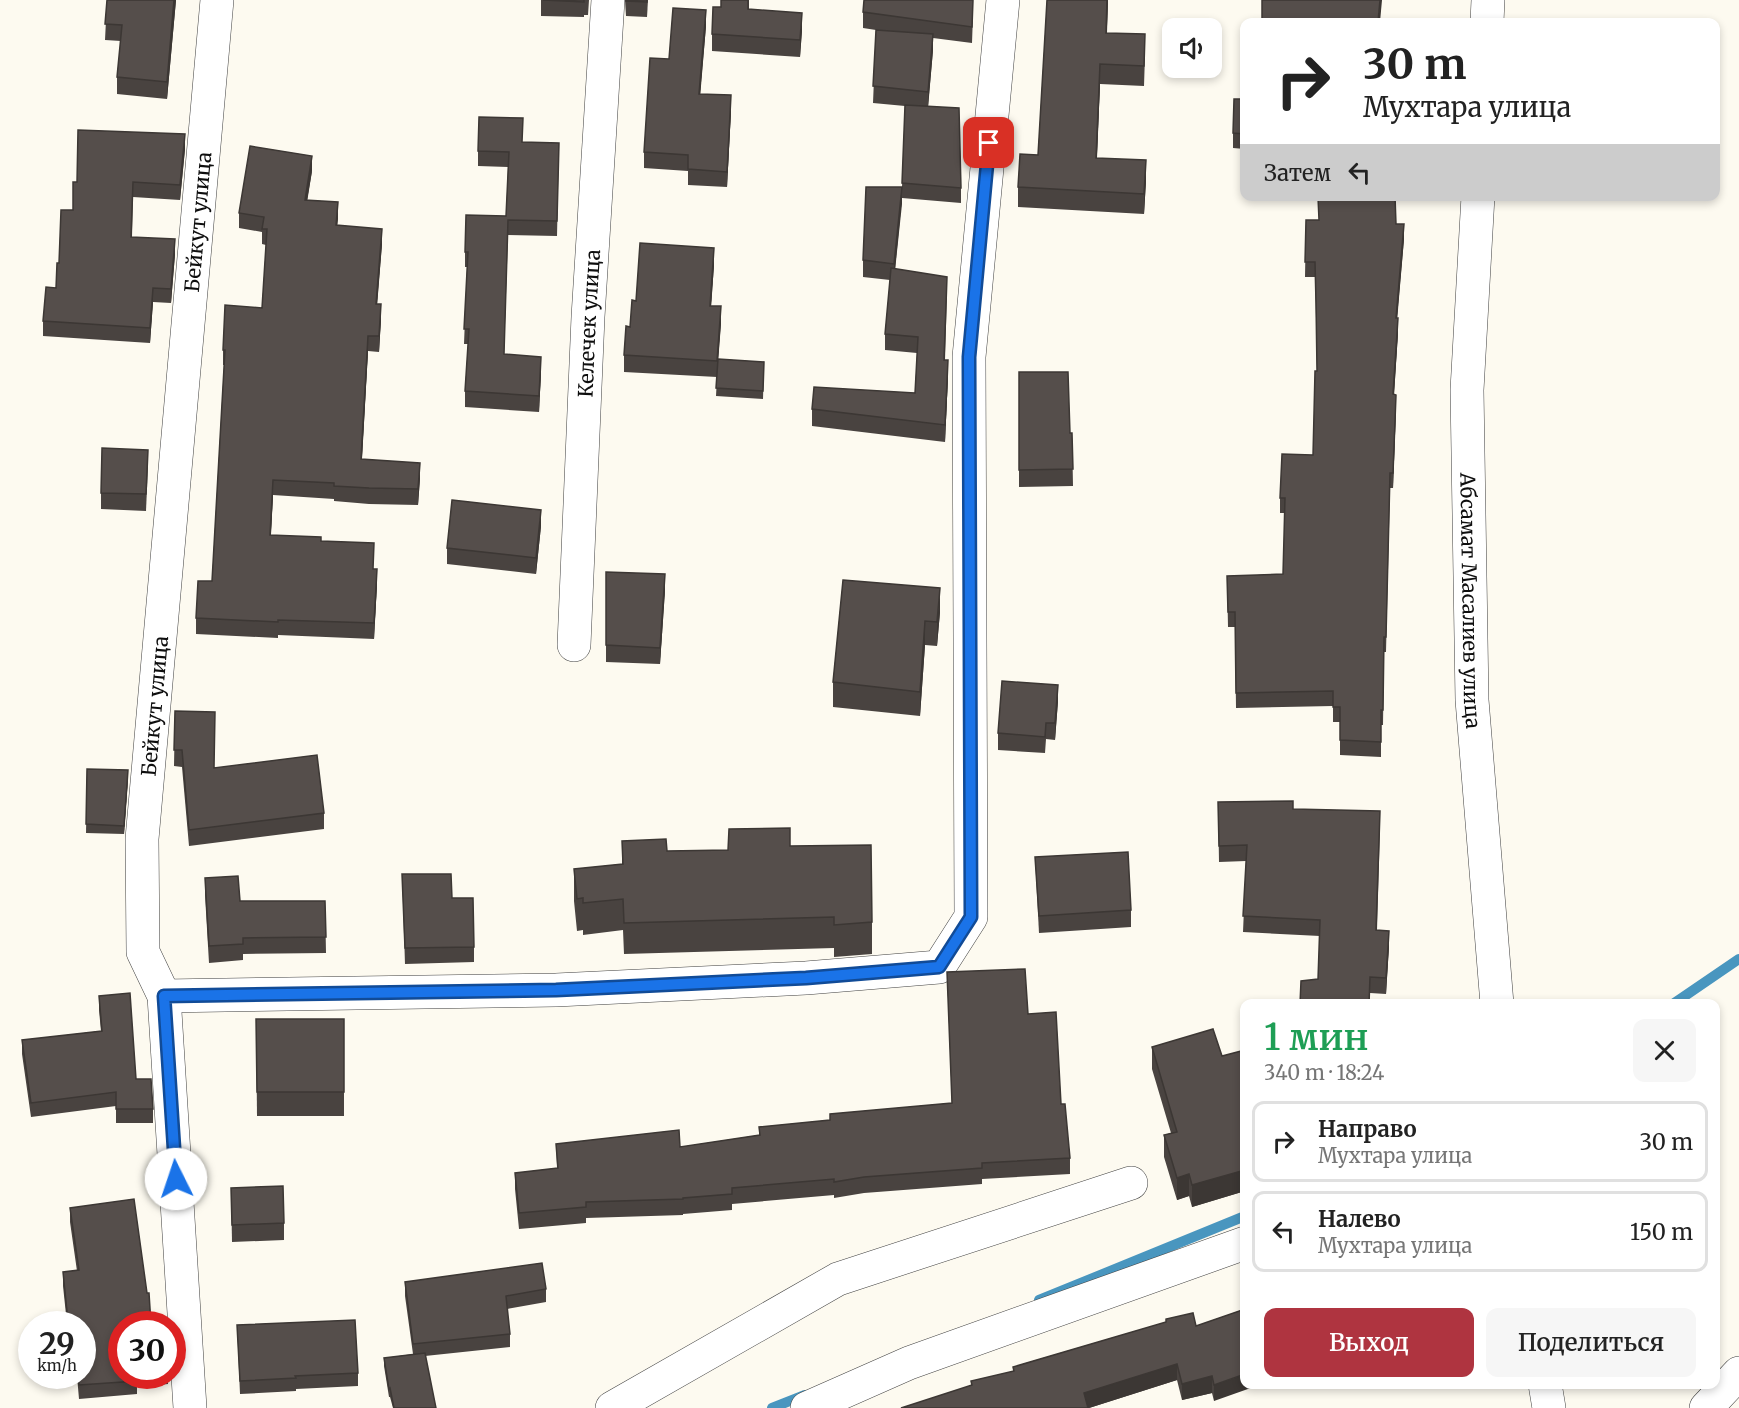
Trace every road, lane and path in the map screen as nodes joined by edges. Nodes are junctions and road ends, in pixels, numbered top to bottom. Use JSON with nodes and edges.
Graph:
{"nodes":[{"id":1,"x":218,"y":0,"type":"edge"},
{"id":2,"x":608,"y":0,"type":"edge"},
{"id":3,"x":1003,"y":0,"type":"edge"},
{"id":4,"x":1488,"y":0,"type":"edge"},
{"id":5,"x":1487,"y":18,"type":"edge"},
{"id":6,"x":1478,"y":201,"type":"edge"},
{"id":7,"x":574,"y":645,"type":"dead end"},
{"id":8,"x":164,"y":996,"type":"junction"},
{"id":9,"x":1497,"y":999,"type":"edge"},
{"id":10,"x":1131,"y":1183,"type":"dead end"},
{"id":11,"x":1240,"y":1245,"type":"edge"},
{"id":12,"x":1739,"y":1373,"type":"edge"},
{"id":13,"x":1546,"y":1389,"type":"edge"},
{"id":14,"x":190,"y":1408,"type":"edge"},
{"id":15,"x":612,"y":1408,"type":"edge"},
{"id":16,"x":807,"y":1408,"type":"edge"},
{"id":17,"x":1549,"y":1408,"type":"edge"},
{"id":18,"x":1706,"y":1408,"type":"edge"}],
"edges":[{"from":1,"to":8,"type":"street","name":"Бейкут улица"},
{"from":2,"to":7,"type":"street","name":"Келечек улица"},
{"from":3,"to":8,"type":"street"},
{"from":4,"to":5,"type":"street"},
{"from":6,"to":9,"type":"street","name":"Абсамат Масалиев улица"},
{"from":8,"to":14,"type":"street","name":"Бейкут улица"},
{"from":10,"to":15,"type":"street"},
{"from":11,"to":16,"type":"street"},
{"from":12,"to":18,"type":"street"},
{"from":13,"to":17,"type":"street"}]}
